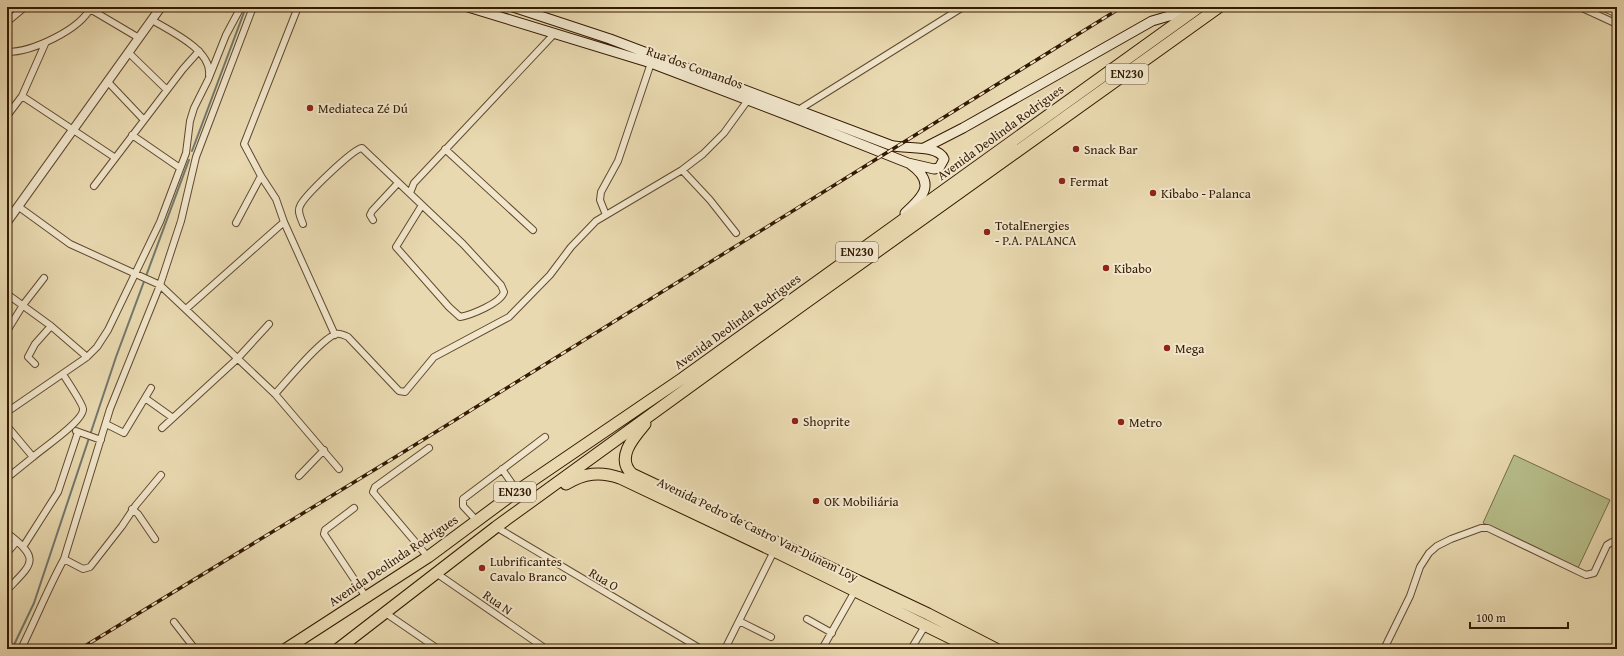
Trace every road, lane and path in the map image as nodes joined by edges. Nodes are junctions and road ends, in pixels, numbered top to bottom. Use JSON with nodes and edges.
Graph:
{"nodes":[{"id":1,"x":25,"y":7,"type":"edge"},
{"id":2,"x":160,"y":7,"type":"edge"},
{"id":3,"x":240,"y":7,"type":"edge"},
{"id":4,"x":253,"y":7,"type":"edge"},
{"id":5,"x":298,"y":7,"type":"edge"},
{"id":6,"x":468,"y":7,"type":"edge"},
{"id":7,"x":512,"y":7,"type":"edge"},
{"id":8,"x":963,"y":7,"type":"edge"},
{"id":9,"x":1219,"y":7,"type":"edge"},
{"id":10,"x":1580,"y":7,"type":"edge"},
{"id":11,"x":1602,"y":7,"type":"edge"},
{"id":12,"x":91,"y":8,"type":"edge"},
{"id":13,"x":1195,"y":10,"type":"edge"},
{"id":14,"x":1617,"y":14,"type":"edge"},
{"id":15,"x":152,"y":20,"type":"junction"},
{"id":16,"x":7,"y":22,"type":"edge"},
{"id":17,"x":1617,"y":24,"type":"edge"},
{"id":18,"x":555,"y":33,"type":"junction"},
{"id":19,"x":139,"y":38,"type":"junction"},
{"id":20,"x":45,"y":44,"type":"junction"},
{"id":21,"x":199,"y":51,"type":"junction"},
{"id":22,"x":7,"y":52,"type":"edge"},
{"id":23,"x":129,"y":53,"type":"junction"},
{"id":24,"x":651,"y":63,"type":"junction"},
{"id":25,"x":208,"y":80,"type":"junction"},
{"id":26,"x":108,"y":82,"type":"junction"},
{"id":27,"x":167,"y":90,"type":"junction"},
{"id":28,"x":22,"y":96,"type":"junction"},
{"id":29,"x":748,"y":100,"type":"junction"},
{"id":30,"x":800,"y":109,"type":"junction"},
{"id":31,"x":7,"y":116,"type":"edge"},
{"id":32,"x":144,"y":120,"type":"junction"},
{"id":33,"x":73,"y":131,"type":"junction"},
{"id":34,"x":132,"y":135,"type":"junction"},
{"id":35,"x":924,"y":148,"type":"junction"},
{"id":36,"x":445,"y":149,"type":"junction"},
{"id":37,"x":191,"y":155,"type":"junction"},
{"id":38,"x":114,"y":157,"type":"junction"},
{"id":39,"x":908,"y":163,"type":"junction"},
{"id":40,"x":180,"y":168,"type":"junction"},
{"id":41,"x":682,"y":170,"type":"junction"},
{"id":42,"x":261,"y":176,"type":"junction"},
{"id":43,"x":414,"y":183,"type":"junction"},
{"id":44,"x":400,"y":184,"type":"junction"},
{"id":45,"x":94,"y":186,"type":"dead end"},
{"id":46,"x":410,"y":193,"type":"junction"},
{"id":47,"x":422,"y":205,"type":"junction"},
{"id":48,"x":19,"y":207,"type":"junction"},
{"id":49,"x":10,"y":213,"type":"edge"},
{"id":50,"x":606,"y":215,"type":"junction"},
{"id":51,"x":372,"y":220,"type":"dead end"},
{"id":52,"x":7,"y":222,"type":"edge"},
{"id":53,"x":284,"y":222,"type":"junction"},
{"id":54,"x":236,"y":223,"type":"dead end"},
{"id":55,"x":303,"y":224,"type":"dead end"},
{"id":56,"x":533,"y":230,"type":"dead end"},
{"id":57,"x":736,"y":233,"type":"dead end"},
{"id":58,"x":883,"y":233,"type":"junction"},
{"id":59,"x":138,"y":276,"type":"junction"},
{"id":60,"x":44,"y":278,"type":"dead end"},
{"id":61,"x":160,"y":285,"type":"junction"},
{"id":62,"x":7,"y":294,"type":"edge"},
{"id":63,"x":23,"y":305,"type":"junction"},
{"id":64,"x":186,"y":309,"type":"junction"},
{"id":65,"x":269,"y":324,"type":"dead end"},
{"id":66,"x":51,"y":326,"type":"junction"},
{"id":67,"x":7,"y":331,"type":"edge"},
{"id":68,"x":335,"y":335,"type":"junction"},
{"id":69,"x":87,"y":357,"type":"junction"},
{"id":70,"x":237,"y":359,"type":"junction"},
{"id":71,"x":36,"y":364,"type":"dead end"},
{"id":72,"x":63,"y":374,"type":"junction"},
{"id":73,"x":151,"y":388,"type":"dead end"},
{"id":74,"x":275,"y":394,"type":"junction"},
{"id":75,"x":145,"y":398,"type":"junction"},
{"id":76,"x":656,"y":411,"type":"junction"},
{"id":77,"x":7,"y":412,"type":"edge"},
{"id":78,"x":173,"y":418,"type":"junction"},
{"id":79,"x":106,"y":424,"type":"junction"},
{"id":80,"x":7,"y":426,"type":"edge"},
{"id":81,"x":162,"y":428,"type":"dead end"},
{"id":82,"x":69,"y":429,"type":"junction"},
{"id":83,"x":81,"y":433,"type":"junction"},
{"id":84,"x":546,"y":437,"type":"dead end"},
{"id":85,"x":99,"y":439,"type":"junction"},
{"id":86,"x":429,"y":448,"type":"dead end"},
{"id":87,"x":324,"y":450,"type":"junction"},
{"id":88,"x":33,"y":457,"type":"junction"},
{"id":89,"x":339,"y":469,"type":"dead end"},
{"id":90,"x":502,"y":469,"type":"junction"},
{"id":91,"x":161,"y":475,"type":"dead end"},
{"id":92,"x":299,"y":476,"type":"dead end"},
{"id":93,"x":7,"y":478,"type":"edge"},
{"id":94,"x":516,"y":491,"type":"junction"},
{"id":95,"x":529,"y":504,"type":"junction"},
{"id":96,"x":354,"y":508,"type":"dead end"},
{"id":97,"x":132,"y":509,"type":"junction"},
{"id":98,"x":476,"y":520,"type":"junction"},
{"id":99,"x":496,"y":527,"type":"junction"},
{"id":100,"x":7,"y":533,"type":"edge"},
{"id":101,"x":155,"y":539,"type":"dead end"},
{"id":102,"x":17,"y":541,"type":"junction"},
{"id":103,"x":1617,"y":544,"type":"edge"},
{"id":104,"x":23,"y":547,"type":"junction"},
{"id":105,"x":774,"y":551,"type":"junction"},
{"id":106,"x":7,"y":553,"type":"edge"},
{"id":107,"x":428,"y":556,"type":"junction"},
{"id":108,"x":64,"y":558,"type":"junction"},
{"id":109,"x":436,"y":574,"type":"junction"},
{"id":110,"x":7,"y":590,"type":"edge"},
{"id":111,"x":855,"y":591,"type":"junction"},
{"id":112,"x":366,"y":596,"type":"junction"},
{"id":113,"x":384,"y":612,"type":"junction"},
{"id":114,"x":807,"y":619,"type":"dead end"},
{"id":115,"x":740,"y":620,"type":"junction"},
{"id":116,"x":174,"y":622,"type":"dead end"},
{"id":117,"x":925,"y":626,"type":"junction"},
{"id":118,"x":832,"y":633,"type":"junction"},
{"id":119,"x":771,"y":637,"type":"dead end"},
{"id":120,"x":21,"y":649,"type":"edge"},
{"id":121,"x":195,"y":649,"type":"edge"},
{"id":122,"x":286,"y":649,"type":"edge"},
{"id":123,"x":338,"y":649,"type":"edge"},
{"id":124,"x":438,"y":649,"type":"edge"},
{"id":125,"x":546,"y":649,"type":"edge"},
{"id":126,"x":701,"y":649,"type":"edge"},
{"id":127,"x":726,"y":649,"type":"edge"},
{"id":128,"x":822,"y":649,"type":"edge"},
{"id":129,"x":911,"y":649,"type":"edge"},
{"id":130,"x":973,"y":649,"type":"edge"},
{"id":131,"x":996,"y":649,"type":"edge"},
{"id":132,"x":1384,"y":649,"type":"edge"}],
"edges":[{"from":1,"to":16,"type":"street"},
{"from":2,"to":15,"type":"street"},
{"from":3,"to":25,"type":"street"},
{"from":4,"to":37,"type":"street"},
{"from":5,"to":42,"type":"street"},
{"from":6,"to":18,"type":"main road","name":"Rua dos Comandos"},
{"from":7,"to":30,"type":"main road","name":"Rua dos Comandos"},
{"from":8,"to":30,"type":"street"},
{"from":9,"to":76,"type":"highway","name":"Avenida Deolinda Rodrigues","number":"EN230"},
{"from":10,"to":17,"type":"street"},
{"from":11,"to":14,"type":"street"},
{"from":12,"to":19,"type":"street"},
{"from":12,"to":20,"type":"street"},
{"from":13,"to":35,"type":"main road"},
{"from":13,"to":58,"type":"highway","name":"Avenida Deolinda Rodrigues","number":"EN230"},
{"from":15,"to":19,"type":"street"},
{"from":15,"to":21,"type":"street"},
{"from":18,"to":24,"type":"main road","name":"Rua dos Comandos"},
{"from":18,"to":36,"type":"street"},
{"from":19,"to":23,"type":"street"},
{"from":20,"to":22,"type":"street"},
{"from":20,"to":28,"type":"street"},
{"from":21,"to":25,"type":"street"},
{"from":21,"to":27,"type":"street"},
{"from":23,"to":26,"type":"street"},
{"from":23,"to":27,"type":"street"},
{"from":24,"to":29,"type":"main road","name":"Rua dos Comandos"},
{"from":24,"to":50,"type":"street"},
{"from":25,"to":37,"type":"street"},
{"from":26,"to":32,"type":"street"},
{"from":26,"to":33,"type":"street"},
{"from":27,"to":32,"type":"street"},
{"from":28,"to":31,"type":"street"},
{"from":28,"to":33,"type":"street"},
{"from":29,"to":39,"type":"main road","name":"Rua dos Comandos"},
{"from":29,"to":41,"type":"street"},
{"from":30,"to":35,"type":"main road","name":"Rua dos Comandos"},
{"from":32,"to":34,"type":"street"},
{"from":33,"to":38,"type":"street"},
{"from":33,"to":48,"type":"street"},
{"from":34,"to":38,"type":"street"},
{"from":34,"to":40,"type":"street"},
{"from":35,"to":39,"type":"main road"},
{"from":36,"to":43,"type":"street"},
{"from":36,"to":56,"type":"street"},
{"from":37,"to":40,"type":"street"},
{"from":37,"to":61,"type":"street"},
{"from":38,"to":45,"type":"street"},
{"from":39,"to":58,"type":"main road"},
{"from":40,"to":59,"type":"street"},
{"from":41,"to":50,"type":"street"},
{"from":41,"to":57,"type":"street"},
{"from":42,"to":53,"type":"street"},
{"from":42,"to":54,"type":"street"},
{"from":43,"to":44,"type":"street"},
{"from":43,"to":46,"type":"street"},
{"from":44,"to":46,"type":"street"},
{"from":44,"to":51,"type":"street"},
{"from":44,"to":55,"type":"street"},
{"from":46,"to":47,"type":"street"},
{"from":47,"to":47,"type":"street"},
{"from":48,"to":49,"type":"street"},
{"from":48,"to":59,"type":"street"},
{"from":49,"to":52,"type":"street"},
{"from":50,"to":68,"type":"street"},
{"from":53,"to":64,"type":"street"},
{"from":53,"to":68,"type":"street"},
{"from":58,"to":94,"type":"highway","name":"Avenida Deolinda Rodrigues","number":"EN230"},
{"from":59,"to":61,"type":"street"},
{"from":59,"to":69,"type":"street"},
{"from":60,"to":63,"type":"street"},
{"from":61,"to":64,"type":"street"},
{"from":61,"to":79,"type":"street"},
{"from":62,"to":63,"type":"street"},
{"from":63,"to":66,"type":"street"},
{"from":63,"to":67,"type":"street"},
{"from":64,"to":70,"type":"street"},
{"from":65,"to":70,"type":"street"},
{"from":66,"to":69,"type":"street"},
{"from":66,"to":71,"type":"street"},
{"from":68,"to":74,"type":"street"},
{"from":69,"to":72,"type":"street"},
{"from":70,"to":74,"type":"street"},
{"from":70,"to":78,"type":"street"},
{"from":72,"to":77,"type":"street"},
{"from":72,"to":82,"type":"street"},
{"from":73,"to":75,"type":"street"},
{"from":74,"to":87,"type":"street"},
{"from":75,"to":78,"type":"street"},
{"from":75,"to":79,"type":"street"},
{"from":76,"to":95,"type":"highway","name":"Avenida Deolinda Rodrigues","number":"EN230"},
{"from":76,"to":131,"type":"highway","name":"Avenida Pedro de Castro Van-Dúnem Loy"},
{"from":78,"to":81,"type":"street"},
{"from":79,"to":85,"type":"street"},
{"from":80,"to":88,"type":"street"},
{"from":82,"to":83,"type":"street"},
{"from":82,"to":88,"type":"street"},
{"from":83,"to":85,"type":"street"},
{"from":83,"to":104,"type":"street"},
{"from":84,"to":90,"type":"street"},
{"from":85,"to":108,"type":"street"},
{"from":86,"to":107,"type":"street"},
{"from":87,"to":89,"type":"street"},
{"from":87,"to":92,"type":"street"},
{"from":88,"to":93,"type":"street"},
{"from":90,"to":94,"type":"street"},
{"from":90,"to":98,"type":"street"},
{"from":91,"to":97,"type":"street"},
{"from":94,"to":98,"type":"highway","name":"Avenida Deolinda Rodrigues","number":"EN230"},
{"from":95,"to":99,"type":"highway","name":"Avenida Deolinda Rodrigues","number":"EN230"},
{"from":95,"to":105,"type":"highway","name":"Avenida Pedro de Castro Van-Dúnem Loy"},
{"from":96,"to":112,"type":"street"},
{"from":97,"to":101,"type":"street"},
{"from":97,"to":108,"type":"street"},
{"from":98,"to":107,"type":"highway","name":"Avenida Deolinda Rodrigues","number":"EN230"},
{"from":99,"to":109,"type":"highway","name":"Avenida Deolinda Rodrigues","number":"EN230"},
{"from":99,"to":126,"type":"street","name":"Rua O"},
{"from":100,"to":102,"type":"street"},
{"from":102,"to":104,"type":"street"},
{"from":102,"to":106,"type":"street"},
{"from":103,"to":132,"type":"street"},
{"from":104,"to":110,"type":"street"},
{"from":105,"to":111,"type":"highway","name":"Avenida Pedro de Castro Van-Dúnem Loy"},
{"from":105,"to":115,"type":"street"},
{"from":107,"to":112,"type":"highway","name":"Avenida Deolinda Rodrigues","number":"EN230"},
{"from":108,"to":120,"type":"street"},
{"from":109,"to":113,"type":"highway","name":"Avenida Deolinda Rodrigues","number":"EN230"},
{"from":109,"to":125,"type":"street","name":"Rua N"},
{"from":111,"to":117,"type":"highway","name":"Avenida Pedro de Castro Van-Dúnem Loy"},
{"from":111,"to":118,"type":"street"},
{"from":112,"to":122,"type":"highway","name":"Avenida Deolinda Rodrigues","number":"EN230"},
{"from":113,"to":123,"type":"highway","name":"Avenida Deolinda Rodrigues","number":"EN230"},
{"from":113,"to":124,"type":"street"},
{"from":114,"to":118,"type":"street"},
{"from":115,"to":119,"type":"street"},
{"from":115,"to":127,"type":"street"},
{"from":116,"to":121,"type":"street"},
{"from":117,"to":129,"type":"street"},
{"from":117,"to":130,"type":"highway","name":"Avenida Pedro de Castro Van-Dúnem Loy"},
{"from":118,"to":128,"type":"street"}]}
